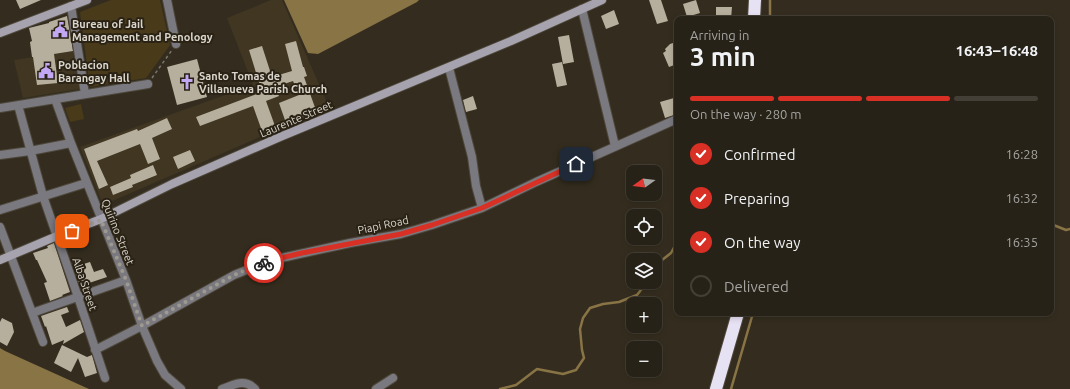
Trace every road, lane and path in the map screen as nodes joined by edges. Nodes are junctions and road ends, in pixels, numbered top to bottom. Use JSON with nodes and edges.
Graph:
{"nodes":[{"id":1,"x":87,"y":0,"type":"edge"},
{"id":2,"x":167,"y":0,"type":"edge"},
{"id":3,"x":602,"y":0,"type":"edge"},
{"id":4,"x":755,"y":0,"type":"edge"},
{"id":5,"x":70,"y":6,"type":"junction"},
{"id":6,"x":582,"y":9,"type":"junction"},
{"id":7,"x":754,"y":16,"type":"edge"},
{"id":8,"x":0,"y":33,"type":"edge"},
{"id":9,"x":176,"y":44,"type":"joint"},
{"id":10,"x":449,"y":68,"type":"junction"},
{"id":11,"x":148,"y":84,"type":"joint"},
{"id":12,"x":84,"y":94,"type":"junction"},
{"id":13,"x":55,"y":99,"type":"junction"},
{"id":14,"x":18,"y":106,"type":"junction"},
{"id":15,"x":0,"y":108,"type":"edge"},
{"id":16,"x":674,"y":120,"type":"edge"},
{"id":17,"x":71,"y":143,"type":"junction"},
{"id":18,"x":616,"y":146,"type":"junction"},
{"id":19,"x":30,"y":151,"type":"junction"},
{"id":20,"x":0,"y":155,"type":"edge"},
{"id":21,"x":86,"y":183,"type":"junction"},
{"id":22,"x":43,"y":196,"type":"junction"},
{"id":23,"x":482,"y":208,"type":"junction"},
{"id":24,"x":0,"y":210,"type":"edge"},
{"id":25,"x":101,"y":220,"type":"junction"},
{"id":26,"x":0,"y":227,"type":"edge"},
{"id":27,"x":57,"y":236,"type":"junction"},
{"id":28,"x":11,"y":255,"type":"junction"},
{"id":29,"x":0,"y":260,"type":"edge"},
{"id":30,"x":126,"y":280,"type":"junction"},
{"id":31,"x":78,"y":296,"type":"junction"},
{"id":32,"x":32,"y":313,"type":"junction"},
{"id":33,"x":737,"y":316,"type":"edge"},
{"id":34,"x":142,"y":326,"type":"junction"},
{"id":35,"x":43,"y":342,"type":"dead end"},
{"id":36,"x":95,"y":350,"type":"junction"},
{"id":37,"x":105,"y":378,"type":"dead end"},
{"id":38,"x":393,"y":378,"type":"dead end"},
{"id":39,"x":181,"y":389,"type":"edge"},
{"id":40,"x":222,"y":389,"type":"edge"},
{"id":41,"x":254,"y":389,"type":"edge"},
{"id":42,"x":376,"y":389,"type":"edge"},
{"id":43,"x":716,"y":389,"type":"edge"}],
"edges":[{"from":1,"to":5,"type":"street"},
{"from":2,"to":9,"type":"street"},
{"from":3,"to":6,"type":"street","name":"Laurente Street"},
{"from":4,"to":7,"type":"highway"},
{"from":5,"to":8,"type":"street"},
{"from":5,"to":12,"type":"street"},
{"from":6,"to":10,"type":"street","name":"Laurente Street"},
{"from":6,"to":18,"type":"street"},
{"from":9,"to":11,"type":"path"},
{"from":10,"to":23,"type":"street"},
{"from":10,"to":25,"type":"street","name":"Laurente Street"},
{"from":11,"to":12,"type":"street"},
{"from":12,"to":13,"type":"street"},
{"from":13,"to":14,"type":"street"},
{"from":13,"to":17,"type":"street","name":"Quirino Street"},
{"from":14,"to":15,"type":"street"},
{"from":14,"to":19,"type":"street","name":"Alba Street"},
{"from":16,"to":18,"type":"street","name":"Piapi Road"},
{"from":17,"to":19,"type":"street"},
{"from":17,"to":21,"type":"street","name":"Quirino Street"},
{"from":18,"to":23,"type":"street","name":"Piapi Road"},
{"from":19,"to":20,"type":"street"},
{"from":19,"to":22,"type":"street","name":"Alba Street"},
{"from":21,"to":22,"type":"street"},
{"from":21,"to":25,"type":"street","name":"Quirino Street"},
{"from":22,"to":24,"type":"street"},
{"from":22,"to":27,"type":"street","name":"Alba Street"},
{"from":23,"to":34,"type":"street","name":"Piapi Road"},
{"from":25,"to":27,"type":"street","name":"Laurente Street"},
{"from":25,"to":30,"type":"street","name":"Quirino Street"},
{"from":26,"to":28,"type":"street"},
{"from":27,"to":28,"type":"street","name":"Laurente Street"},
{"from":27,"to":31,"type":"street","name":"Alba Street"},
{"from":28,"to":29,"type":"street","name":"Laurente Street"},
{"from":28,"to":32,"type":"street"},
{"from":30,"to":31,"type":"street"},
{"from":30,"to":34,"type":"street","name":"Quirino Street"},
{"from":31,"to":32,"type":"street"},
{"from":31,"to":36,"type":"street","name":"Alba Street"},
{"from":32,"to":35,"type":"street"},
{"from":33,"to":43,"type":"highway"},
{"from":34,"to":36,"type":"street","name":"Piapi Road"},
{"from":34,"to":39,"type":"street","name":"Quirino Street"},
{"from":36,"to":37,"type":"street","name":"Alba Street"},
{"from":38,"to":42,"type":"street"},
{"from":40,"to":41,"type":"street"}]}
